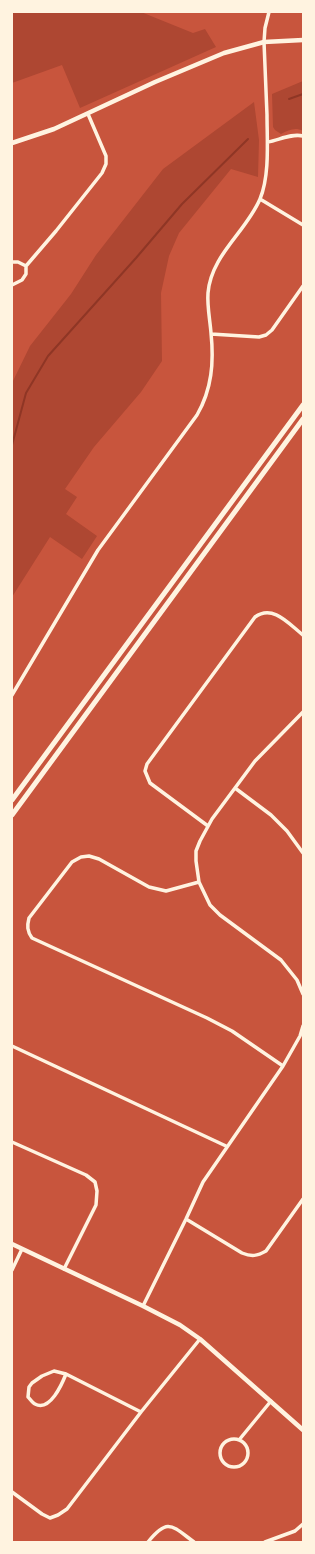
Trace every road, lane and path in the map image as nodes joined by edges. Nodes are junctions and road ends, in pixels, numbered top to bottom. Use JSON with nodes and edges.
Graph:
{"nodes":[{"id":1,"x":269,"y":12,"type":"edge"},
{"id":2,"x":303,"y":40,"type":"edge"},
{"id":3,"x":264,"y":42,"type":"junction"},
{"id":4,"x":88,"y":114,"type":"junction"},
{"id":5,"x":303,"y":136,"type":"edge"},
{"id":6,"x":268,"y":142,"type":"junction"},
{"id":7,"x":12,"y":143,"type":"edge"},
{"id":8,"x":260,"y":198,"type":"junction"},
{"id":9,"x":303,"y":225,"type":"edge"},
{"id":10,"x":12,"y":262,"type":"edge"},
{"id":11,"x":26,"y":266,"type":"junction"},
{"id":12,"x":12,"y":285,"type":"edge"},
{"id":13,"x":303,"y":286,"type":"edge"},
{"id":14,"x":211,"y":334,"type":"junction"},
{"id":15,"x":303,"y":405,"type":"edge"},
{"id":16,"x":303,"y":419,"type":"edge"},
{"id":17,"x":303,"y":635,"type":"edge"},
{"id":18,"x":12,"y":695,"type":"edge"},
{"id":19,"x":303,"y":712,"type":"edge"},
{"id":20,"x":235,"y":788,"type":"junction"},
{"id":21,"x":12,"y":800,"type":"edge"},
{"id":22,"x":12,"y":815,"type":"edge"},
{"id":23,"x":208,"y":826,"type":"junction"},
{"id":24,"x":303,"y":853,"type":"edge"},
{"id":25,"x":199,"y":882,"type":"junction"},
{"id":26,"x":303,"y":994,"type":"edge"},
{"id":27,"x":303,"y":1026,"type":"edge"},
{"id":28,"x":12,"y":1046,"type":"edge"},
{"id":29,"x":283,"y":1066,"type":"junction"},
{"id":30,"x":12,"y":1142,"type":"edge"},
{"id":31,"x":226,"y":1146,"type":"junction"},
{"id":32,"x":303,"y":1199,"type":"edge"},
{"id":33,"x":186,"y":1219,"type":"junction"},
{"id":34,"x":12,"y":1244,"type":"edge"},
{"id":35,"x":22,"y":1248,"type":"junction"},
{"id":36,"x":12,"y":1270,"type":"edge"},
{"id":37,"x":64,"y":1270,"type":"junction"},
{"id":38,"x":144,"y":1306,"type":"junction"},
{"id":39,"x":200,"y":1340,"type":"junction"},
{"id":40,"x":66,"y":1374,"type":"junction"},
{"id":41,"x":271,"y":1401,"type":"junction"},
{"id":42,"x":141,"y":1412,"type":"junction"},
{"id":43,"x":303,"y":1430,"type":"edge"},
{"id":44,"x":239,"y":1440,"type":"junction"},
{"id":45,"x":12,"y":1492,"type":"edge"},
{"id":46,"x":303,"y":1524,"type":"edge"},
{"id":47,"x":148,"y":1542,"type":"edge"},
{"id":48,"x":194,"y":1542,"type":"edge"},
{"id":49,"x":265,"y":1542,"type":"edge"}],
"edges":[{"from":1,"to":3,"type":"street"},
{"from":2,"to":3,"type":"street"},
{"from":3,"to":4,"type":"street"},
{"from":3,"to":6,"type":"street"},
{"from":4,"to":7,"type":"street"},
{"from":4,"to":11,"type":"street"},
{"from":5,"to":6,"type":"street"},
{"from":6,"to":8,"type":"street"},
{"from":8,"to":9,"type":"street"},
{"from":8,"to":14,"type":"street"},
{"from":10,"to":11,"type":"street"},
{"from":11,"to":12,"type":"street"},
{"from":13,"to":14,"type":"street"},
{"from":14,"to":18,"type":"street"},
{"from":15,"to":21,"type":"main road"},
{"from":16,"to":22,"type":"main road"},
{"from":17,"to":23,"type":"street"},
{"from":19,"to":20,"type":"street"},
{"from":20,"to":23,"type":"street"},
{"from":20,"to":24,"type":"street"},
{"from":23,"to":25,"type":"street"},
{"from":25,"to":26,"type":"street"},
{"from":25,"to":29,"type":"street"},
{"from":27,"to":29,"type":"street"},
{"from":28,"to":31,"type":"street"},
{"from":29,"to":31,"type":"street"},
{"from":30,"to":37,"type":"street"},
{"from":31,"to":33,"type":"street"},
{"from":32,"to":33,"type":"street"},
{"from":33,"to":38,"type":"street"},
{"from":34,"to":35,"type":"street"},
{"from":35,"to":36,"type":"street"},
{"from":35,"to":37,"type":"street"},
{"from":37,"to":38,"type":"street"},
{"from":38,"to":39,"type":"street"},
{"from":39,"to":41,"type":"street"},
{"from":39,"to":42,"type":"street"},
{"from":40,"to":40,"type":"street"},
{"from":40,"to":42,"type":"street"},
{"from":41,"to":43,"type":"street"},
{"from":41,"to":44,"type":"street"},
{"from":42,"to":45,"type":"street"},
{"from":44,"to":44,"type":"street"},
{"from":46,"to":49,"type":"street"},
{"from":47,"to":48,"type":"street"}]}
